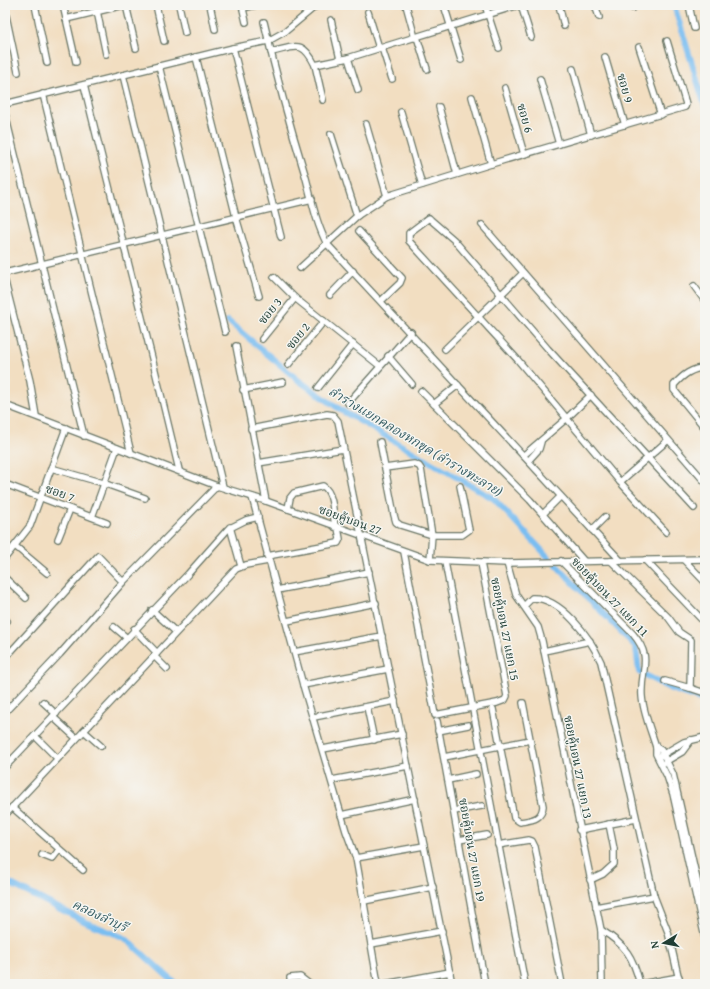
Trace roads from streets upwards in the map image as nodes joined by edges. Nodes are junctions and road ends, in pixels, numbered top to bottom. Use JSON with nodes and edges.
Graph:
{"nodes":[{"id":1,"x":35,"y":5,"type":"edge"},
{"id":2,"x":63,"y":5,"type":"edge"},
{"id":3,"x":125,"y":5,"type":"edge"},
{"id":4,"x":156,"y":5,"type":"edge"},
{"id":5,"x":178,"y":5,"type":"edge"},
{"id":6,"x":210,"y":5,"type":"edge"},
{"id":7,"x":256,"y":5,"type":"edge"},
{"id":8,"x":317,"y":5,"type":"edge"},
{"id":9,"x":406,"y":5,"type":"edge"},
{"id":10,"x":444,"y":5,"type":"edge"},
{"id":11,"x":485,"y":5,"type":"edge"},
{"id":12,"x":520,"y":5,"type":"edge"},
{"id":13,"x":559,"y":5,"type":"edge"},
{"id":14,"x":595,"y":5,"type":"edge"},
{"id":15,"x":689,"y":5,"type":"edge"},
{"id":16,"x":242,"y":6,"type":"edge"},
{"id":17,"x":5,"y":11,"type":"edge"},
{"id":18,"x":97,"y":12,"type":"junction"},
{"id":19,"x":368,"y":12,"type":"dead end"},
{"id":20,"x":488,"y":15,"type":"junction"},
{"id":21,"x":599,"y":17,"type":"dead end"},
{"id":22,"x":66,"y":19,"type":"junction"},
{"id":23,"x":331,"y":20,"type":"dead end"},
{"id":24,"x":246,"y":22,"type":"dead end"},
{"id":25,"x":264,"y":22,"type":"dead end"},
{"id":26,"x":451,"y":26,"type":"junction"},
{"id":27,"x":564,"y":26,"type":"dead end"},
{"id":28,"x":694,"y":28,"type":"dead end"},
{"id":29,"x":215,"y":29,"type":"dead end"},
{"id":30,"x":185,"y":33,"type":"dead end"},
{"id":31,"x":416,"y":37,"type":"junction"},
{"id":32,"x":530,"y":37,"type":"dead end"},
{"id":33,"x":164,"y":41,"type":"dead end"},
{"id":34,"x":268,"y":41,"type":"junction"},
{"id":35,"x":667,"y":41,"type":"dead end"},
{"id":36,"x":136,"y":48,"type":"dead end"},
{"id":37,"x":233,"y":48,"type":"junction"},
{"id":38,"x":380,"y":48,"type":"junction"},
{"id":39,"x":499,"y":48,"type":"dead end"},
{"id":40,"x":639,"y":48,"type":"dead end"},
{"id":41,"x":271,"y":52,"type":"junction"},
{"id":42,"x":106,"y":54,"type":"dead end"},
{"id":43,"x":196,"y":57,"type":"junction"},
{"id":44,"x":605,"y":57,"type":"dead end"},
{"id":45,"x":348,"y":58,"type":"junction"},
{"id":46,"x":340,"y":59,"type":"junction"},
{"id":47,"x":462,"y":60,"type":"dead end"},
{"id":48,"x":76,"y":62,"type":"dead end"},
{"id":49,"x":47,"y":63,"type":"dead end"},
{"id":50,"x":315,"y":65,"type":"junction"},
{"id":51,"x":158,"y":66,"type":"junction"},
{"id":52,"x":427,"y":69,"type":"dead end"},
{"id":53,"x":573,"y":69,"type":"dead end"},
{"id":54,"x":18,"y":72,"type":"dead end"},
{"id":55,"x":123,"y":75,"type":"junction"},
{"id":56,"x":392,"y":78,"type":"dead end"},
{"id":57,"x":540,"y":79,"type":"dead end"},
{"id":58,"x":84,"y":85,"type":"junction"},
{"id":59,"x":505,"y":88,"type":"dead end"},
{"id":60,"x":358,"y":90,"type":"dead end"},
{"id":61,"x":43,"y":94,"type":"junction"},
{"id":62,"x":472,"y":97,"type":"dead end"},
{"id":63,"x":323,"y":100,"type":"dead end"},
{"id":64,"x":5,"y":104,"type":"edge"},
{"id":65,"x":439,"y":107,"type":"dead end"},
{"id":66,"x":401,"y":112,"type":"dead end"},
{"id":67,"x":5,"y":114,"type":"edge"},
{"id":68,"x":660,"y":115,"type":"junction"},
{"id":69,"x":366,"y":124,"type":"dead end"},
{"id":70,"x":625,"y":125,"type":"junction"},
{"id":71,"x":331,"y":134,"type":"dead end"},
{"id":72,"x":591,"y":135,"type":"junction"},
{"id":73,"x":559,"y":144,"type":"junction"},
{"id":74,"x":524,"y":154,"type":"junction"},
{"id":75,"x":491,"y":164,"type":"junction"},
{"id":76,"x":457,"y":174,"type":"junction"},
{"id":77,"x":422,"y":185,"type":"junction"},
{"id":78,"x":387,"y":196,"type":"junction"},
{"id":79,"x":312,"y":199,"type":"junction"},
{"id":80,"x":274,"y":208,"type":"junction"},
{"id":81,"x":357,"y":216,"type":"junction"},
{"id":82,"x":236,"y":217,"type":"junction"},
{"id":83,"x":482,"y":225,"type":"dead end"},
{"id":84,"x":199,"y":226,"type":"junction"},
{"id":85,"x":359,"y":231,"type":"dead end"},
{"id":86,"x":161,"y":235,"type":"junction"},
{"id":87,"x":281,"y":237,"type":"dead end"},
{"id":88,"x":123,"y":244,"type":"junction"},
{"id":89,"x":327,"y":244,"type":"junction"},
{"id":90,"x":82,"y":254,"type":"junction"},
{"id":91,"x":40,"y":264,"type":"junction"},
{"id":92,"x":300,"y":268,"type":"dead end"},
{"id":93,"x":353,"y":271,"type":"junction"},
{"id":94,"x":523,"y":273,"type":"junction"},
{"id":95,"x":5,"y":274,"type":"edge"},
{"id":96,"x":274,"y":277,"type":"dead end"},
{"id":97,"x":5,"y":282,"type":"edge"},
{"id":98,"x":694,"y":286,"type":"dead end"},
{"id":99,"x":330,"y":295,"type":"dead end"},
{"id":100,"x":500,"y":295,"type":"junction"},
{"id":101,"x":259,"y":296,"type":"dead end"},
{"id":102,"x":295,"y":298,"type":"junction"},
{"id":103,"x":382,"y":301,"type":"junction"},
{"id":104,"x":705,"y":301,"type":"edge"},
{"id":105,"x":478,"y":316,"type":"junction"},
{"id":106,"x":324,"y":321,"type":"junction"},
{"id":107,"x":225,"y":332,"type":"dead end"},
{"id":108,"x":411,"y":332,"type":"junction"},
{"id":109,"x":262,"y":339,"type":"dead end"},
{"id":110,"x":353,"y":344,"type":"junction"},
{"id":111,"x":236,"y":346,"type":"dead end"},
{"id":112,"x":445,"y":349,"type":"dead end"},
{"id":113,"x":388,"y":356,"type":"junction"},
{"id":114,"x":288,"y":366,"type":"dead end"},
{"id":115,"x":380,"y":366,"type":"junction"},
{"id":116,"x":705,"y":368,"type":"edge"},
{"id":117,"x":283,"y":382,"type":"dead end"},
{"id":118,"x":412,"y":384,"type":"dead end"},
{"id":119,"x":458,"y":385,"type":"junction"},
{"id":120,"x":318,"y":388,"type":"dead end"},
{"id":121,"x":243,"y":390,"type":"junction"},
{"id":122,"x":420,"y":391,"type":"dead end"},
{"id":123,"x":591,"y":395,"type":"junction"},
{"id":124,"x":348,"y":403,"type":"dead end"},
{"id":125,"x":434,"y":404,"type":"junction"},
{"id":126,"x":5,"y":405,"type":"edge"},
{"id":127,"x":36,"y":416,"type":"junction"},
{"id":128,"x":566,"y":419,"type":"junction"},
{"id":129,"x":66,"y":428,"type":"junction"},
{"id":130,"x":705,"y":428,"type":"edge"},
{"id":131,"x":251,"y":429,"type":"junction"},
{"id":132,"x":84,"y":436,"type":"junction"},
{"id":133,"x":667,"y":441,"type":"junction"},
{"id":134,"x":380,"y":442,"type":"dead end"},
{"id":135,"x":541,"y":442,"type":"junction"},
{"id":136,"x":116,"y":448,"type":"junction"},
{"id":137,"x":342,"y":449,"type":"junction"},
{"id":138,"x":132,"y":453,"type":"junction"},
{"id":139,"x":524,"y":455,"type":"junction"},
{"id":140,"x":648,"y":457,"type":"junction"},
{"id":141,"x":529,"y":460,"type":"junction"},
{"id":142,"x":258,"y":463,"type":"junction"},
{"id":143,"x":52,"y":468,"type":"junction"},
{"id":144,"x":385,"y":468,"type":"junction"},
{"id":145,"x":179,"y":470,"type":"junction"},
{"id":146,"x":620,"y":482,"type":"junction"},
{"id":147,"x":705,"y":482,"type":"edge"},
{"id":148,"x":103,"y":483,"type":"junction"},
{"id":149,"x":5,"y":484,"type":"edge"},
{"id":150,"x":220,"y":486,"type":"junction"},
{"id":151,"x":460,"y":486,"type":"dead end"},
{"id":152,"x":252,"y":497,"type":"junction"},
{"id":153,"x":560,"y":497,"type":"junction"},
{"id":154,"x":42,"y":498,"type":"junction"},
{"id":155,"x":145,"y":498,"type":"dead end"},
{"id":156,"x":266,"y":501,"type":"junction"},
{"id":157,"x":694,"y":508,"type":"dead end"},
{"id":158,"x":70,"y":509,"type":"junction"},
{"id":159,"x":288,"y":509,"type":"junction"},
{"id":160,"x":543,"y":514,"type":"junction"},
{"id":161,"x":92,"y":517,"type":"junction"},
{"id":162,"x":605,"y":517,"type":"dead end"},
{"id":163,"x":258,"y":518,"type":"junction"},
{"id":164,"x":107,"y":523,"type":"dead end"},
{"id":165,"x":230,"y":527,"type":"junction"},
{"id":166,"x":336,"y":527,"type":"junction"},
{"id":167,"x":592,"y":530,"type":"junction"},
{"id":168,"x":666,"y":532,"type":"dead end"},
{"id":169,"x":432,"y":535,"type":"junction"},
{"id":170,"x":361,"y":536,"type":"junction"},
{"id":171,"x":58,"y":539,"type":"dead end"},
{"id":172,"x":16,"y":546,"type":"junction"},
{"id":173,"x":404,"y":552,"type":"junction"},
{"id":174,"x":5,"y":558,"type":"edge"},
{"id":175,"x":268,"y":558,"type":"junction"},
{"id":176,"x":705,"y":559,"type":"edge"},
{"id":177,"x":430,"y":560,"type":"junction"},
{"id":178,"x":611,"y":560,"type":"junction"},
{"id":179,"x":645,"y":560,"type":"junction"},
{"id":180,"x":684,"y":560,"type":"junction"},
{"id":181,"x":584,"y":561,"type":"junction"},
{"id":182,"x":621,"y":561,"type":"junction"},
{"id":183,"x":445,"y":562,"type":"junction"},
{"id":184,"x":481,"y":562,"type":"junction"},
{"id":185,"x":561,"y":562,"type":"junction"},
{"id":186,"x":507,"y":563,"type":"junction"},
{"id":187,"x":241,"y":566,"type":"junction"},
{"id":188,"x":369,"y":572,"type":"junction"},
{"id":189,"x":47,"y":573,"type":"dead end"},
{"id":190,"x":5,"y":578,"type":"edge"},
{"id":191,"x":124,"y":582,"type":"junction"},
{"id":192,"x":705,"y":582,"type":"edge"},
{"id":193,"x":277,"y":590,"type":"junction"},
{"id":194,"x":26,"y":598,"type":"dead end"},
{"id":195,"x":376,"y":603,"type":"junction"},
{"id":196,"x":524,"y":606,"type":"junction"},
{"id":197,"x":152,"y":610,"type":"junction"},
{"id":198,"x":286,"y":621,"type":"junction"},
{"id":199,"x":705,"y":623,"type":"edge"},
{"id":200,"x":114,"y":627,"type":"dead end"},
{"id":201,"x":134,"y":629,"type":"junction"},
{"id":202,"x":176,"y":632,"type":"junction"},
{"id":203,"x":382,"y":636,"type":"junction"},
{"id":204,"x":126,"y":638,"type":"junction"},
{"id":205,"x":590,"y":641,"type":"junction"},
{"id":206,"x":544,"y":651,"type":"junction"},
{"id":207,"x":294,"y":652,"type":"junction"},
{"id":208,"x":156,"y":654,"type":"junction"},
{"id":209,"x":5,"y":658,"type":"edge"},
{"id":210,"x":388,"y":668,"type":"junction"},
{"id":211,"x":167,"y":669,"type":"dead end"},
{"id":212,"x":665,"y":680,"type":"dead end"},
{"id":213,"x":303,"y":685,"type":"junction"},
{"id":214,"x":690,"y":688,"type":"junction"},
{"id":215,"x":705,"y":693,"type":"edge"},
{"id":216,"x":395,"y":701,"type":"junction"},
{"id":217,"x":43,"y":702,"type":"dead end"},
{"id":218,"x":523,"y":703,"type":"dead end"},
{"id":219,"x":367,"y":707,"type":"junction"},
{"id":220,"x":472,"y":707,"type":"junction"},
{"id":221,"x":493,"y":709,"type":"dead end"},
{"id":222,"x":5,"y":712,"type":"edge"},
{"id":223,"x":54,"y":716,"type":"junction"},
{"id":224,"x":314,"y":717,"type":"junction"},
{"id":225,"x":436,"y":718,"type":"junction"},
{"id":226,"x":468,"y":725,"type":"dead end"},
{"id":227,"x":84,"y":731,"type":"junction"},
{"id":228,"x":438,"y":731,"type":"junction"},
{"id":229,"x":402,"y":734,"type":"junction"},
{"id":230,"x":35,"y":736,"type":"junction"},
{"id":231,"x":705,"y":737,"type":"edge"},
{"id":232,"x":76,"y":738,"type":"junction"},
{"id":233,"x":374,"y":740,"type":"junction"},
{"id":234,"x":530,"y":740,"type":"junction"},
{"id":235,"x":692,"y":740,"type":"junction"},
{"id":236,"x":101,"y":746,"type":"dead end"},
{"id":237,"x":500,"y":746,"type":"junction"},
{"id":238,"x":323,"y":749,"type":"junction"},
{"id":239,"x":480,"y":750,"type":"junction"},
{"id":240,"x":660,"y":756,"type":"junction"},
{"id":241,"x":444,"y":757,"type":"junction"},
{"id":242,"x":57,"y":758,"type":"junction"},
{"id":243,"x":667,"y":761,"type":"junction"},
{"id":244,"x":661,"y":764,"type":"junction"},
{"id":245,"x":408,"y":766,"type":"junction"},
{"id":246,"x":5,"y":767,"type":"edge"},
{"id":247,"x":476,"y":774,"type":"dead end"},
{"id":248,"x":332,"y":780,"type":"junction"},
{"id":249,"x":448,"y":780,"type":"junction"},
{"id":250,"x":415,"y":800,"type":"junction"},
{"id":251,"x":482,"y":806,"type":"dead end"},
{"id":252,"x":12,"y":807,"type":"junction"},
{"id":253,"x":454,"y":811,"type":"junction"},
{"id":254,"x":5,"y":815,"type":"edge"},
{"id":255,"x":341,"y":815,"type":"junction"},
{"id":256,"x":636,"y":819,"type":"junction"},
{"id":257,"x":610,"y":824,"type":"junction"},
{"id":258,"x":580,"y":830,"type":"junction"},
{"id":259,"x":487,"y":835,"type":"dead end"},
{"id":260,"x":459,"y":840,"type":"junction"},
{"id":261,"x":424,"y":846,"type":"junction"},
{"id":262,"x":498,"y":846,"type":"junction"},
{"id":263,"x":60,"y":850,"type":"junction"},
{"id":264,"x":42,"y":856,"type":"dead end"},
{"id":265,"x":356,"y":858,"type":"junction"},
{"id":266,"x":83,"y":870,"type":"dead end"},
{"id":267,"x":590,"y":880,"type":"junction"},
{"id":268,"x":432,"y":887,"type":"junction"},
{"id":269,"x":654,"y":896,"type":"junction"},
{"id":270,"x":364,"y":901,"type":"junction"},
{"id":271,"x":596,"y":907,"type":"junction"},
{"id":272,"x":705,"y":915,"type":"edge"},
{"id":273,"x":601,"y":930,"type":"junction"},
{"id":274,"x":442,"y":931,"type":"junction"},
{"id":275,"x":705,"y":938,"type":"edge"},
{"id":276,"x":371,"y":944,"type":"junction"},
{"id":277,"x":450,"y":972,"type":"junction"},
{"id":278,"x":679,"y":977,"type":"junction"},
{"id":279,"x":290,"y":978,"type":"dead end"},
{"id":280,"x":309,"y":984,"type":"edge"},
{"id":281,"x":378,"y":984,"type":"edge"},
{"id":282,"x":385,"y":984,"type":"edge"},
{"id":283,"x":452,"y":984,"type":"edge"},
{"id":284,"x":485,"y":984,"type":"edge"},
{"id":285,"x":525,"y":984,"type":"edge"},
{"id":286,"x":562,"y":984,"type":"edge"},
{"id":287,"x":602,"y":984,"type":"edge"},
{"id":288,"x":640,"y":984,"type":"edge"},
{"id":289,"x":680,"y":984,"type":"edge"}],
"edges":[{"from":1,"to":49,"type":"street"},
{"from":2,"to":22,"type":"street"},
{"from":3,"to":18,"type":"street"},
{"from":3,"to":36,"type":"street"},
{"from":4,"to":33,"type":"street"},
{"from":5,"to":30,"type":"street"},
{"from":6,"to":29,"type":"street"},
{"from":7,"to":16,"type":"street"},
{"from":8,"to":34,"type":"street"},
{"from":9,"to":31,"type":"street"},
{"from":10,"to":26,"type":"street"},
{"from":11,"to":20,"type":"street"},
{"from":12,"to":20,"type":"street"},
{"from":12,"to":32,"type":"street"},
{"from":13,"to":27,"type":"street"},
{"from":14,"to":21,"type":"street"},
{"from":15,"to":28,"type":"street"},
{"from":16,"to":24,"type":"street"},
{"from":17,"to":54,"type":"street"},
{"from":18,"to":22,"type":"street"},
{"from":18,"to":42,"type":"street"},
{"from":19,"to":38,"type":"street"},
{"from":20,"to":26,"type":"street"},
{"from":20,"to":39,"type":"street"},
{"from":22,"to":48,"type":"street"},
{"from":23,"to":46,"type":"street"},
{"from":25,"to":34,"type":"street"},
{"from":26,"to":31,"type":"street"},
{"from":26,"to":47,"type":"street"},
{"from":31,"to":38,"type":"street"},
{"from":31,"to":52,"type":"street"},
{"from":34,"to":37,"type":"street"},
{"from":34,"to":41,"type":"street"},
{"from":35,"to":68,"type":"street"},
{"from":37,"to":43,"type":"street"},
{"from":37,"to":80,"type":"street"},
{"from":38,"to":45,"type":"street"},
{"from":38,"to":56,"type":"street"},
{"from":40,"to":68,"type":"street"},
{"from":41,"to":50,"type":"street"},
{"from":41,"to":79,"type":"street"},
{"from":43,"to":51,"type":"street"},
{"from":43,"to":82,"type":"street"},
{"from":44,"to":70,"type":"street","name":"ซอย 9"},
{"from":45,"to":46,"type":"street"},
{"from":45,"to":60,"type":"street"},
{"from":46,"to":50,"type":"street"},
{"from":50,"to":63,"type":"street"},
{"from":51,"to":55,"type":"street"},
{"from":51,"to":84,"type":"street"},
{"from":53,"to":72,"type":"street"},
{"from":55,"to":58,"type":"street"},
{"from":55,"to":86,"type":"street"},
{"from":57,"to":73,"type":"street"},
{"from":58,"to":61,"type":"street"},
{"from":58,"to":88,"type":"street"},
{"from":59,"to":74,"type":"street","name":"ซอย 6"},
{"from":61,"to":64,"type":"street"},
{"from":61,"to":90,"type":"street"},
{"from":62,"to":75,"type":"street"},
{"from":65,"to":76,"type":"street"},
{"from":66,"to":77,"type":"street"},
{"from":67,"to":91,"type":"street"},
{"from":68,"to":70,"type":"street"},
{"from":69,"to":78,"type":"street"},
{"from":70,"to":72,"type":"street"},
{"from":71,"to":81,"type":"street"},
{"from":72,"to":73,"type":"street"},
{"from":73,"to":74,"type":"street"},
{"from":74,"to":75,"type":"street"},
{"from":75,"to":76,"type":"street"},
{"from":76,"to":77,"type":"street"},
{"from":77,"to":78,"type":"street"},
{"from":78,"to":81,"type":"street"},
{"from":79,"to":80,"type":"street"},
{"from":79,"to":89,"type":"street"},
{"from":80,"to":82,"type":"street"},
{"from":80,"to":87,"type":"street"},
{"from":81,"to":89,"type":"street"},
{"from":82,"to":84,"type":"street"},
{"from":82,"to":101,"type":"street"},
{"from":83,"to":94,"type":"street"},
{"from":84,"to":86,"type":"street"},
{"from":84,"to":107,"type":"street"},
{"from":85,"to":103,"type":"street"},
{"from":86,"to":88,"type":"street"},
{"from":86,"to":150,"type":"street"},
{"from":88,"to":90,"type":"street"},
{"from":88,"to":145,"type":"street"},
{"from":89,"to":92,"type":"street"},
{"from":89,"to":93,"type":"street"},
{"from":90,"to":91,"type":"street"},
{"from":90,"to":138,"type":"street"},
{"from":91,"to":95,"type":"street"},
{"from":91,"to":132,"type":"street"},
{"from":93,"to":99,"type":"street"},
{"from":93,"to":103,"type":"street"},
{"from":94,"to":100,"type":"street"},
{"from":94,"to":133,"type":"street"},
{"from":96,"to":102,"type":"street"},
{"from":97,"to":127,"type":"street"},
{"from":98,"to":104,"type":"street"},
{"from":100,"to":105,"type":"street"},
{"from":100,"to":105,"type":"street"},
{"from":100,"to":123,"type":"street"},
{"from":102,"to":106,"type":"street"},
{"from":102,"to":109,"type":"street","name":"ซอย 3"},
{"from":103,"to":108,"type":"street"},
{"from":105,"to":112,"type":"street"},
{"from":105,"to":128,"type":"street"},
{"from":106,"to":110,"type":"street"},
{"from":106,"to":114,"type":"street","name":"ซอย 2"},
{"from":108,"to":113,"type":"street"},
{"from":108,"to":119,"type":"street"},
{"from":110,"to":115,"type":"street"},
{"from":110,"to":120,"type":"street"},
{"from":111,"to":121,"type":"street"},
{"from":113,"to":115,"type":"street"},
{"from":113,"to":118,"type":"street"},
{"from":115,"to":124,"type":"street"},
{"from":116,"to":130,"type":"street"},
{"from":117,"to":121,"type":"street"},
{"from":119,"to":125,"type":"street"},
{"from":119,"to":139,"type":"street"},
{"from":121,"to":131,"type":"street"},
{"from":122,"to":125,"type":"street"},
{"from":123,"to":128,"type":"street"},
{"from":123,"to":140,"type":"street"},
{"from":125,"to":160,"type":"street"},
{"from":126,"to":127,"type":"street","name":"ซอยคู้บอน 27"},
{"from":127,"to":129,"type":"street","name":"ซอยคู้บอน 27"},
{"from":128,"to":135,"type":"street"},
{"from":128,"to":146,"type":"street"},
{"from":129,"to":132,"type":"street","name":"ซอยคู้บอน 27"},
{"from":129,"to":143,"type":"street"},
{"from":131,"to":137,"type":"street"},
{"from":131,"to":142,"type":"street"},
{"from":132,"to":136,"type":"street","name":"ซอยคู้บอน 27"},
{"from":133,"to":140,"type":"street"},
{"from":133,"to":147,"type":"street"},
{"from":134,"to":144,"type":"street"},
{"from":135,"to":139,"type":"street"},
{"from":135,"to":141,"type":"street"},
{"from":136,"to":138,"type":"street","name":"ซอยคู้บอน 27"},
{"from":136,"to":148,"type":"street"},
{"from":137,"to":142,"type":"street"},
{"from":137,"to":170,"type":"street"},
{"from":138,"to":145,"type":"street","name":"ซอยคู้บอน 27"},
{"from":139,"to":141,"type":"street"},
{"from":140,"to":146,"type":"street"},
{"from":140,"to":157,"type":"street"},
{"from":141,"to":153,"type":"street"},
{"from":142,"to":156,"type":"street"},
{"from":143,"to":148,"type":"street"},
{"from":143,"to":154,"type":"street"},
{"from":144,"to":169,"type":"street"},
{"from":144,"to":169,"type":"street"},
{"from":145,"to":150,"type":"street","name":"ซอยคู้บอน 27"},
{"from":146,"to":168,"type":"street"},
{"from":148,"to":155,"type":"street"},
{"from":148,"to":161,"type":"street"},
{"from":149,"to":154,"type":"street","name":"ซอย 7"},
{"from":150,"to":152,"type":"street","name":"ซอยคู้บอน 27"},
{"from":150,"to":191,"type":"street"},
{"from":151,"to":169,"type":"street"},
{"from":152,"to":156,"type":"street","name":"ซอยคู้บอน 27"},
{"from":152,"to":163,"type":"street"},
{"from":153,"to":160,"type":"street"},
{"from":153,"to":167,"type":"street"},
{"from":154,"to":158,"type":"street","name":"ซอย 7"},
{"from":154,"to":172,"type":"street"},
{"from":156,"to":159,"type":"street","name":"ซอยคู้บอน 27"},
{"from":158,"to":161,"type":"street","name":"ซอย 7"},
{"from":158,"to":171,"type":"street"},
{"from":159,"to":166,"type":"street","name":"ซอยคู้บอน 27"},
{"from":159,"to":166,"type":"street"},
{"from":160,"to":181,"type":"street"},
{"from":161,"to":164,"type":"street","name":"ซอย 7"},
{"from":162,"to":167,"type":"street"},
{"from":163,"to":165,"type":"street"},
{"from":163,"to":175,"type":"street"},
{"from":165,"to":187,"type":"street"},
{"from":165,"to":197,"type":"street"},
{"from":166,"to":170,"type":"street","name":"ซอยคู้บอน 27"},
{"from":166,"to":175,"type":"street"},
{"from":167,"to":182,"type":"street"},
{"from":169,"to":177,"type":"street"},
{"from":170,"to":173,"type":"street","name":"ซอยคู้บอน 27"},
{"from":170,"to":188,"type":"street"},
{"from":172,"to":174,"type":"street"},
{"from":172,"to":189,"type":"street"},
{"from":173,"to":177,"type":"street","name":"ซอยคู้บอน 27"},
{"from":173,"to":225,"type":"street","name":"ซอยคู้บอน 27 แยก 19"},
{"from":175,"to":187,"type":"street"},
{"from":175,"to":193,"type":"street"},
{"from":176,"to":180,"type":"street","name":"ซอยคู้บอน 27"},
{"from":177,"to":183,"type":"street","name":"ซอยคู้บอน 27"},
{"from":178,"to":181,"type":"street","name":"ซอยคู้บอน 27"},
{"from":178,"to":182,"type":"street","name":"ซอยคู้บอน 27"},
{"from":178,"to":214,"type":"street"},
{"from":179,"to":180,"type":"street","name":"ซอยคู้บอน 27"},
{"from":179,"to":182,"type":"street","name":"ซอยคู้บอน 27"},
{"from":179,"to":199,"type":"street"},
{"from":180,"to":192,"type":"street"},
{"from":181,"to":185,"type":"street","name":"ซอยคู้บอน 27"},
{"from":183,"to":184,"type":"street","name":"ซอยคู้บอน 27"},
{"from":183,"to":220,"type":"street"},
{"from":184,"to":186,"type":"street","name":"ซอยคู้บอน 27"},
{"from":184,"to":220,"type":"street","name":"ซอยคู้บอน 27 แยก 15"},
{"from":185,"to":186,"type":"street","name":"ซอยคู้บอน 27"},
{"from":185,"to":240,"type":"street","name":"ซอยคู้บอน 27 แยก 11"},
{"from":186,"to":196,"type":"street","name":"ซอยคู้บอน 27 แยก 13"},
{"from":187,"to":202,"type":"street"},
{"from":188,"to":193,"type":"street"},
{"from":188,"to":195,"type":"street"},
{"from":190,"to":194,"type":"street"},
{"from":191,"to":209,"type":"street"},
{"from":191,"to":222,"type":"street"},
{"from":193,"to":198,"type":"street"},
{"from":195,"to":198,"type":"street"},
{"from":195,"to":203,"type":"street"},
{"from":196,"to":205,"type":"street"},
{"from":196,"to":206,"type":"street","name":"ซอยคู้บอน 27 แยก 13"},
{"from":197,"to":201,"type":"street"},
{"from":197,"to":202,"type":"street"},
{"from":198,"to":207,"type":"street"},
{"from":200,"to":204,"type":"street"},
{"from":201,"to":204,"type":"street"},
{"from":201,"to":208,"type":"street"},
{"from":202,"to":208,"type":"street"},
{"from":203,"to":207,"type":"street"},
{"from":203,"to":210,"type":"street"},
{"from":204,"to":223,"type":"street"},
{"from":205,"to":206,"type":"street"},
{"from":205,"to":256,"type":"street"},
{"from":206,"to":258,"type":"street","name":"ซอยคู้บอน 27 แยก 13"},
{"from":207,"to":213,"type":"street"},
{"from":208,"to":211,"type":"street"},
{"from":208,"to":227,"type":"street"},
{"from":210,"to":213,"type":"street"},
{"from":210,"to":216,"type":"street"},
{"from":212,"to":214,"type":"street"},
{"from":213,"to":224,"type":"street"},
{"from":214,"to":215,"type":"street"},
{"from":216,"to":219,"type":"street"},
{"from":216,"to":229,"type":"street"},
{"from":217,"to":223,"type":"street"},
{"from":218,"to":234,"type":"street"},
{"from":219,"to":224,"type":"street"},
{"from":219,"to":233,"type":"street"},
{"from":220,"to":225,"type":"street","name":"ซอยคู้บอน 27 แยก 15"},
{"from":220,"to":239,"type":"street"},
{"from":221,"to":237,"type":"street"},
{"from":223,"to":230,"type":"street"},
{"from":223,"to":232,"type":"street"},
{"from":224,"to":238,"type":"street"},
{"from":225,"to":228,"type":"street","name":"ซอยคู้บอน 27 แยก 19"},
{"from":226,"to":228,"type":"street"},
{"from":227,"to":232,"type":"street"},
{"from":227,"to":236,"type":"street"},
{"from":228,"to":241,"type":"street","name":"ซอยคู้บอน 27 แยก 19"},
{"from":229,"to":233,"type":"street"},
{"from":229,"to":245,"type":"street"},
{"from":230,"to":242,"type":"street"},
{"from":230,"to":246,"type":"street"},
{"from":231,"to":235,"type":"street"},
{"from":232,"to":242,"type":"street"},
{"from":233,"to":238,"type":"street"},
{"from":234,"to":237,"type":"street"},
{"from":234,"to":237,"type":"street"},
{"from":235,"to":240,"type":"street"},
{"from":235,"to":243,"type":"street"},
{"from":237,"to":239,"type":"street"},
{"from":238,"to":248,"type":"street"},
{"from":239,"to":241,"type":"street"},
{"from":239,"to":262,"type":"street"},
{"from":240,"to":243,"type":"street"},
{"from":240,"to":244,"type":"street"},
{"from":241,"to":249,"type":"street","name":"ซอยคู้บอน 27 แยก 19"},
{"from":242,"to":252,"type":"street"},
{"from":243,"to":244,"type":"street"},
{"from":243,"to":272,"type":"street"},
{"from":244,"to":275,"type":"street"},
{"from":245,"to":248,"type":"street"},
{"from":245,"to":250,"type":"street"},
{"from":247,"to":249,"type":"street"},
{"from":248,"to":255,"type":"street"},
{"from":249,"to":253,"type":"street","name":"ซอยคู้บอน 27 แยก 19"},
{"from":250,"to":255,"type":"street"},
{"from":250,"to":261,"type":"street"},
{"from":251,"to":253,"type":"street"},
{"from":252,"to":254,"type":"street"},
{"from":252,"to":263,"type":"street"},
{"from":253,"to":260,"type":"street","name":"ซอยคู้บอน 27 แยก 19"},
{"from":255,"to":265,"type":"street"},
{"from":256,"to":257,"type":"street"},
{"from":256,"to":269,"type":"street"},
{"from":257,"to":258,"type":"street"},
{"from":257,"to":267,"type":"street"},
{"from":258,"to":267,"type":"street","name":"ซอยคู้บอน 27 แยก 13"},
{"from":259,"to":260,"type":"street"},
{"from":260,"to":284,"type":"street","name":"ซอยคู้บอน 27 แยก 19"},
{"from":261,"to":265,"type":"street"},
{"from":261,"to":268,"type":"street"},
{"from":262,"to":285,"type":"street"},
{"from":262,"to":286,"type":"street"},
{"from":263,"to":264,"type":"street"},
{"from":263,"to":266,"type":"street"},
{"from":265,"to":270,"type":"street"},
{"from":267,"to":271,"type":"street","name":"ซอยคู้บอน 27 แยก 13"},
{"from":268,"to":270,"type":"street"},
{"from":268,"to":274,"type":"street"},
{"from":269,"to":271,"type":"street"},
{"from":269,"to":278,"type":"street"},
{"from":270,"to":276,"type":"street"},
{"from":271,"to":273,"type":"street","name":"ซอยคู้บอน 27 แยก 13"},
{"from":273,"to":287,"type":"street","name":"ซอยคู้บอน 27 แยก 13"},
{"from":273,"to":288,"type":"street"},
{"from":274,"to":276,"type":"street"},
{"from":274,"to":277,"type":"street"},
{"from":276,"to":281,"type":"street"},
{"from":277,"to":282,"type":"street"},
{"from":277,"to":283,"type":"street"},
{"from":278,"to":288,"type":"street"},
{"from":278,"to":289,"type":"street"},
{"from":279,"to":280,"type":"street"}]}
